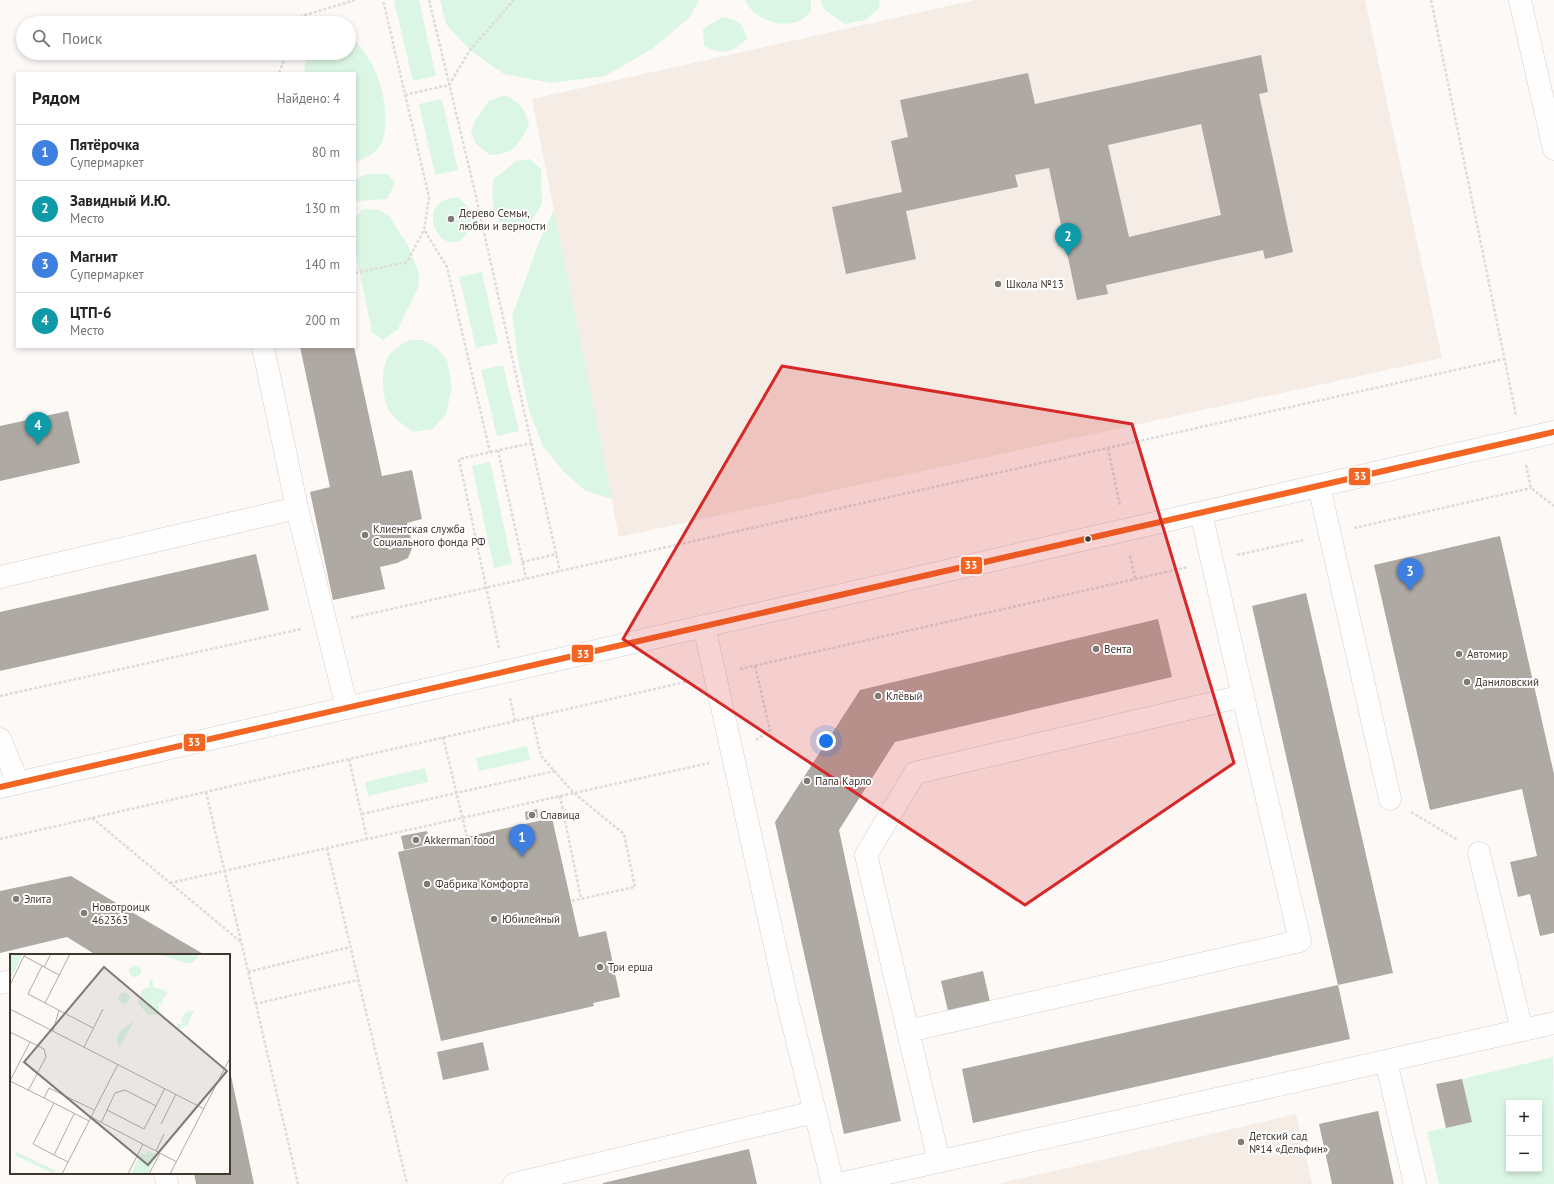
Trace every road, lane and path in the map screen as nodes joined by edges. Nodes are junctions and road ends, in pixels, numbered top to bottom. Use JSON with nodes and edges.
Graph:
{"nodes":[{"id":1,"x":355,"y":0,"type":"edge"},
{"id":2,"x":383,"y":0,"type":"edge"},
{"id":3,"x":429,"y":0,"type":"edge"},
{"id":4,"x":514,"y":0,"type":"edge"},
{"id":5,"x":1431,"y":0,"type":"edge"},
{"id":6,"x":1520,"y":0,"type":"edge"},
{"id":7,"x":302,"y":16,"type":"edge"},
{"id":8,"x":284,"y":60,"type":"edge"},
{"id":9,"x":279,"y":72,"type":"edge"},
{"id":10,"x":449,"y":85,"type":"junction"},
{"id":11,"x":405,"y":94,"type":"junction"},
{"id":12,"x":1554,"y":149,"type":"edge"},
{"id":13,"x":424,"y":230,"type":"junction"},
{"id":14,"x":356,"y":273,"type":"edge"},
{"id":15,"x":263,"y":348,"type":"edge"},
{"id":16,"x":1504,"y":359,"type":"junction"},
{"id":17,"x":1554,"y":432,"type":"edge"},
{"id":18,"x":1521,"y":440,"type":"junction"},
{"id":19,"x":532,"y":443,"type":"junction"},
{"id":20,"x":498,"y":450,"type":"junction"},
{"id":21,"x":490,"y":452,"type":"junction"},
{"id":22,"x":1320,"y":486,"type":"junction"},
{"id":23,"x":1531,"y":488,"type":"junction"},
{"id":24,"x":1554,"y":506,"type":"edge"},
{"id":25,"x":297,"y":508,"type":"junction"},
{"id":26,"x":1202,"y":513,"type":"junction"},
{"id":27,"x":1329,"y":534,"type":"junction"},
{"id":28,"x":557,"y":554,"type":"junction"},
{"id":29,"x":1213,"y":561,"type":"junction"},
{"id":30,"x":522,"y":562,"type":"junction"},
{"id":31,"x":560,"y":571,"type":"junction"},
{"id":32,"x":0,"y":577,"type":"edge"},
{"id":33,"x":526,"y":578,"type":"junction"},
{"id":34,"x":486,"y":587,"type":"junction"},
{"id":35,"x":325,"y":624,"type":"junction"},
{"id":36,"x":704,"y":626,"type":"junction"},
{"id":37,"x":755,"y":666,"type":"junction"},
{"id":38,"x":715,"y":675,"type":"junction"},
{"id":39,"x":0,"y":696,"type":"edge"},
{"id":40,"x":1243,"y":696,"type":"junction"},
{"id":41,"x":347,"y":708,"type":"junction"},
{"id":42,"x":532,"y":717,"type":"junction"},
{"id":43,"x":770,"y":730,"type":"dead end"},
{"id":44,"x":443,"y":737,"type":"junction"},
{"id":45,"x":0,"y":739,"type":"edge"},
{"id":46,"x":733,"y":757,"type":"junction"},
{"id":47,"x":349,"y":759,"type":"junction"},
{"id":48,"x":555,"y":771,"type":"junction"},
{"id":49,"x":9,"y":785,"type":"edge"},
{"id":50,"x":206,"y":792,"type":"junction"},
{"id":51,"x":574,"y":792,"type":"junction"},
{"id":52,"x":456,"y":793,"type":"junction"},
{"id":53,"x":560,"y":796,"type":"junction"},
{"id":54,"x":1390,"y":799,"type":"joint"},
{"id":55,"x":362,"y":814,"type":"junction"},
{"id":56,"x":92,"y":818,"type":"junction"},
{"id":57,"x":462,"y":818,"type":"junction"},
{"id":58,"x":467,"y":837,"type":"dead end"},
{"id":59,"x":0,"y":839,"type":"edge"},
{"id":60,"x":367,"y":839,"type":"junction"},
{"id":61,"x":327,"y":848,"type":"junction"},
{"id":62,"x":1479,"y":853,"type":"joint"},
{"id":63,"x":224,"y":871,"type":"junction"},
{"id":64,"x":170,"y":883,"type":"junction"},
{"id":65,"x":581,"y":899,"type":"junction"},
{"id":66,"x":571,"y":901,"type":"dead end"},
{"id":67,"x":241,"y":942,"type":"junction"},
{"id":68,"x":350,"y":947,"type":"junction"},
{"id":69,"x":248,"y":972,"type":"junction"},
{"id":70,"x":358,"y":980,"type":"junction"},
{"id":71,"x":10,"y":981,"type":"edge"},
{"id":72,"x":0,"y":983,"type":"edge"},
{"id":73,"x":256,"y":1004,"type":"junction"},
{"id":74,"x":1554,"y":1023,"type":"edge"},
{"id":75,"x":1522,"y":1030,"type":"junction"},
{"id":76,"x":908,"y":1031,"type":"junction"},
{"id":77,"x":1386,"y":1060,"type":"junction"},
{"id":78,"x":814,"y":1112,"type":"junction"},
{"id":79,"x":939,"y":1161,"type":"junction"},
{"id":80,"x":165,"y":1174,"type":"edge"},
{"id":81,"x":167,"y":1184,"type":"edge"},
{"id":82,"x":298,"y":1184,"type":"edge"},
{"id":83,"x":407,"y":1184,"type":"edge"},
{"id":84,"x":514,"y":1184,"type":"edge"},
{"id":85,"x":833,"y":1184,"type":"edge"},
{"id":86,"x":839,"y":1184,"type":"edge"},
{"id":87,"x":1415,"y":1184,"type":"edge"}],
"edges":[{"from":1,"to":7,"type":"path"},
{"from":2,"to":11,"type":"path"},
{"from":3,"to":10,"type":"path"},
{"from":4,"to":10,"type":"path"},
{"from":5,"to":16,"type":"path"},
{"from":6,"to":12,"type":"street"},
{"from":8,"to":9,"type":"path"},
{"from":10,"to":11,"type":"path"},
{"from":10,"to":19,"type":"path"},
{"from":11,"to":13,"type":"path"},
{"from":13,"to":14,"type":"path"},
{"from":13,"to":21,"type":"path"},
{"from":15,"to":25,"type":"street"},
{"from":16,"to":18,"type":"path"},
{"from":16,"to":31,"type":"path"},
{"from":17,"to":18,"type":"street"},
{"from":18,"to":22,"type":"street"},
{"from":18,"to":23,"type":"path"},
{"from":19,"to":20,"type":"path"},
{"from":19,"to":28,"type":"path"},
{"from":20,"to":21,"type":"path"},
{"from":20,"to":30,"type":"path"},
{"from":21,"to":34,"type":"path"},
{"from":22,"to":26,"type":"street"},
{"from":22,"to":27,"type":"street"},
{"from":23,"to":24,"type":"path"},
{"from":23,"to":27,"type":"path"},
{"from":25,"to":32,"type":"street"},
{"from":25,"to":35,"type":"street"},
{"from":26,"to":29,"type":"street"},
{"from":26,"to":36,"type":"street"},
{"from":27,"to":29,"type":"path"},
{"from":27,"to":54,"type":"street"},
{"from":28,"to":30,"type":"path"},
{"from":28,"to":31,"type":"path"},
{"from":29,"to":37,"type":"path"},
{"from":29,"to":40,"type":"street"},
{"from":30,"to":33,"type":"path"},
{"from":31,"to":33,"type":"path"},
{"from":33,"to":34,"type":"path"},
{"from":34,"to":35,"type":"path"},
{"from":35,"to":39,"type":"path"},
{"from":35,"to":41,"type":"street"},
{"from":36,"to":38,"type":"street"},
{"from":36,"to":41,"type":"street"},
{"from":37,"to":38,"type":"path"},
{"from":37,"to":43,"type":"path"},
{"from":38,"to":42,"type":"path"},
{"from":38,"to":46,"type":"street"},
{"from":40,"to":76,"type":"street"},
{"from":40,"to":76,"type":"street"},
{"from":41,"to":49,"type":"street"},
{"from":42,"to":44,"type":"path"},
{"from":42,"to":48,"type":"path"},
{"from":44,"to":47,"type":"path"},
{"from":44,"to":52,"type":"path"},
{"from":45,"to":49,"type":"street"},
{"from":46,"to":51,"type":"path"},
{"from":46,"to":78,"type":"street"},
{"from":47,"to":50,"type":"path"},
{"from":47,"to":55,"type":"path"},
{"from":48,"to":51,"type":"path"},
{"from":48,"to":52,"type":"path"},
{"from":50,"to":56,"type":"path"},
{"from":50,"to":63,"type":"path"},
{"from":51,"to":53,"type":"path"},
{"from":51,"to":65,"type":"path"},
{"from":52,"to":55,"type":"path"},
{"from":52,"to":57,"type":"path"},
{"from":53,"to":57,"type":"path"},
{"from":53,"to":65,"type":"path"},
{"from":54,"to":62,"type":"path"},
{"from":55,"to":60,"type":"path"},
{"from":56,"to":59,"type":"path"},
{"from":56,"to":64,"type":"path"},
{"from":57,"to":58,"type":"path"},
{"from":57,"to":60,"type":"path"},
{"from":60,"to":61,"type":"path"},
{"from":61,"to":63,"type":"path"},
{"from":61,"to":68,"type":"path"},
{"from":62,"to":75,"type":"street"},
{"from":63,"to":64,"type":"path"},
{"from":63,"to":67,"type":"path"},
{"from":64,"to":67,"type":"path"},
{"from":65,"to":66,"type":"path"},
{"from":67,"to":69,"type":"path"},
{"from":68,"to":69,"type":"path"},
{"from":68,"to":70,"type":"path"},
{"from":69,"to":73,"type":"path"},
{"from":70,"to":73,"type":"path"},
{"from":70,"to":83,"type":"path"},
{"from":71,"to":72,"type":"street"},
{"from":73,"to":82,"type":"path"},
{"from":74,"to":75,"type":"street"},
{"from":75,"to":77,"type":"street"},
{"from":76,"to":79,"type":"street"},
{"from":77,"to":79,"type":"street"},
{"from":77,"to":87,"type":"street"},
{"from":78,"to":84,"type":"street"},
{"from":78,"to":85,"type":"street"},
{"from":79,"to":86,"type":"street"},
{"from":80,"to":81,"type":"street"}]}
